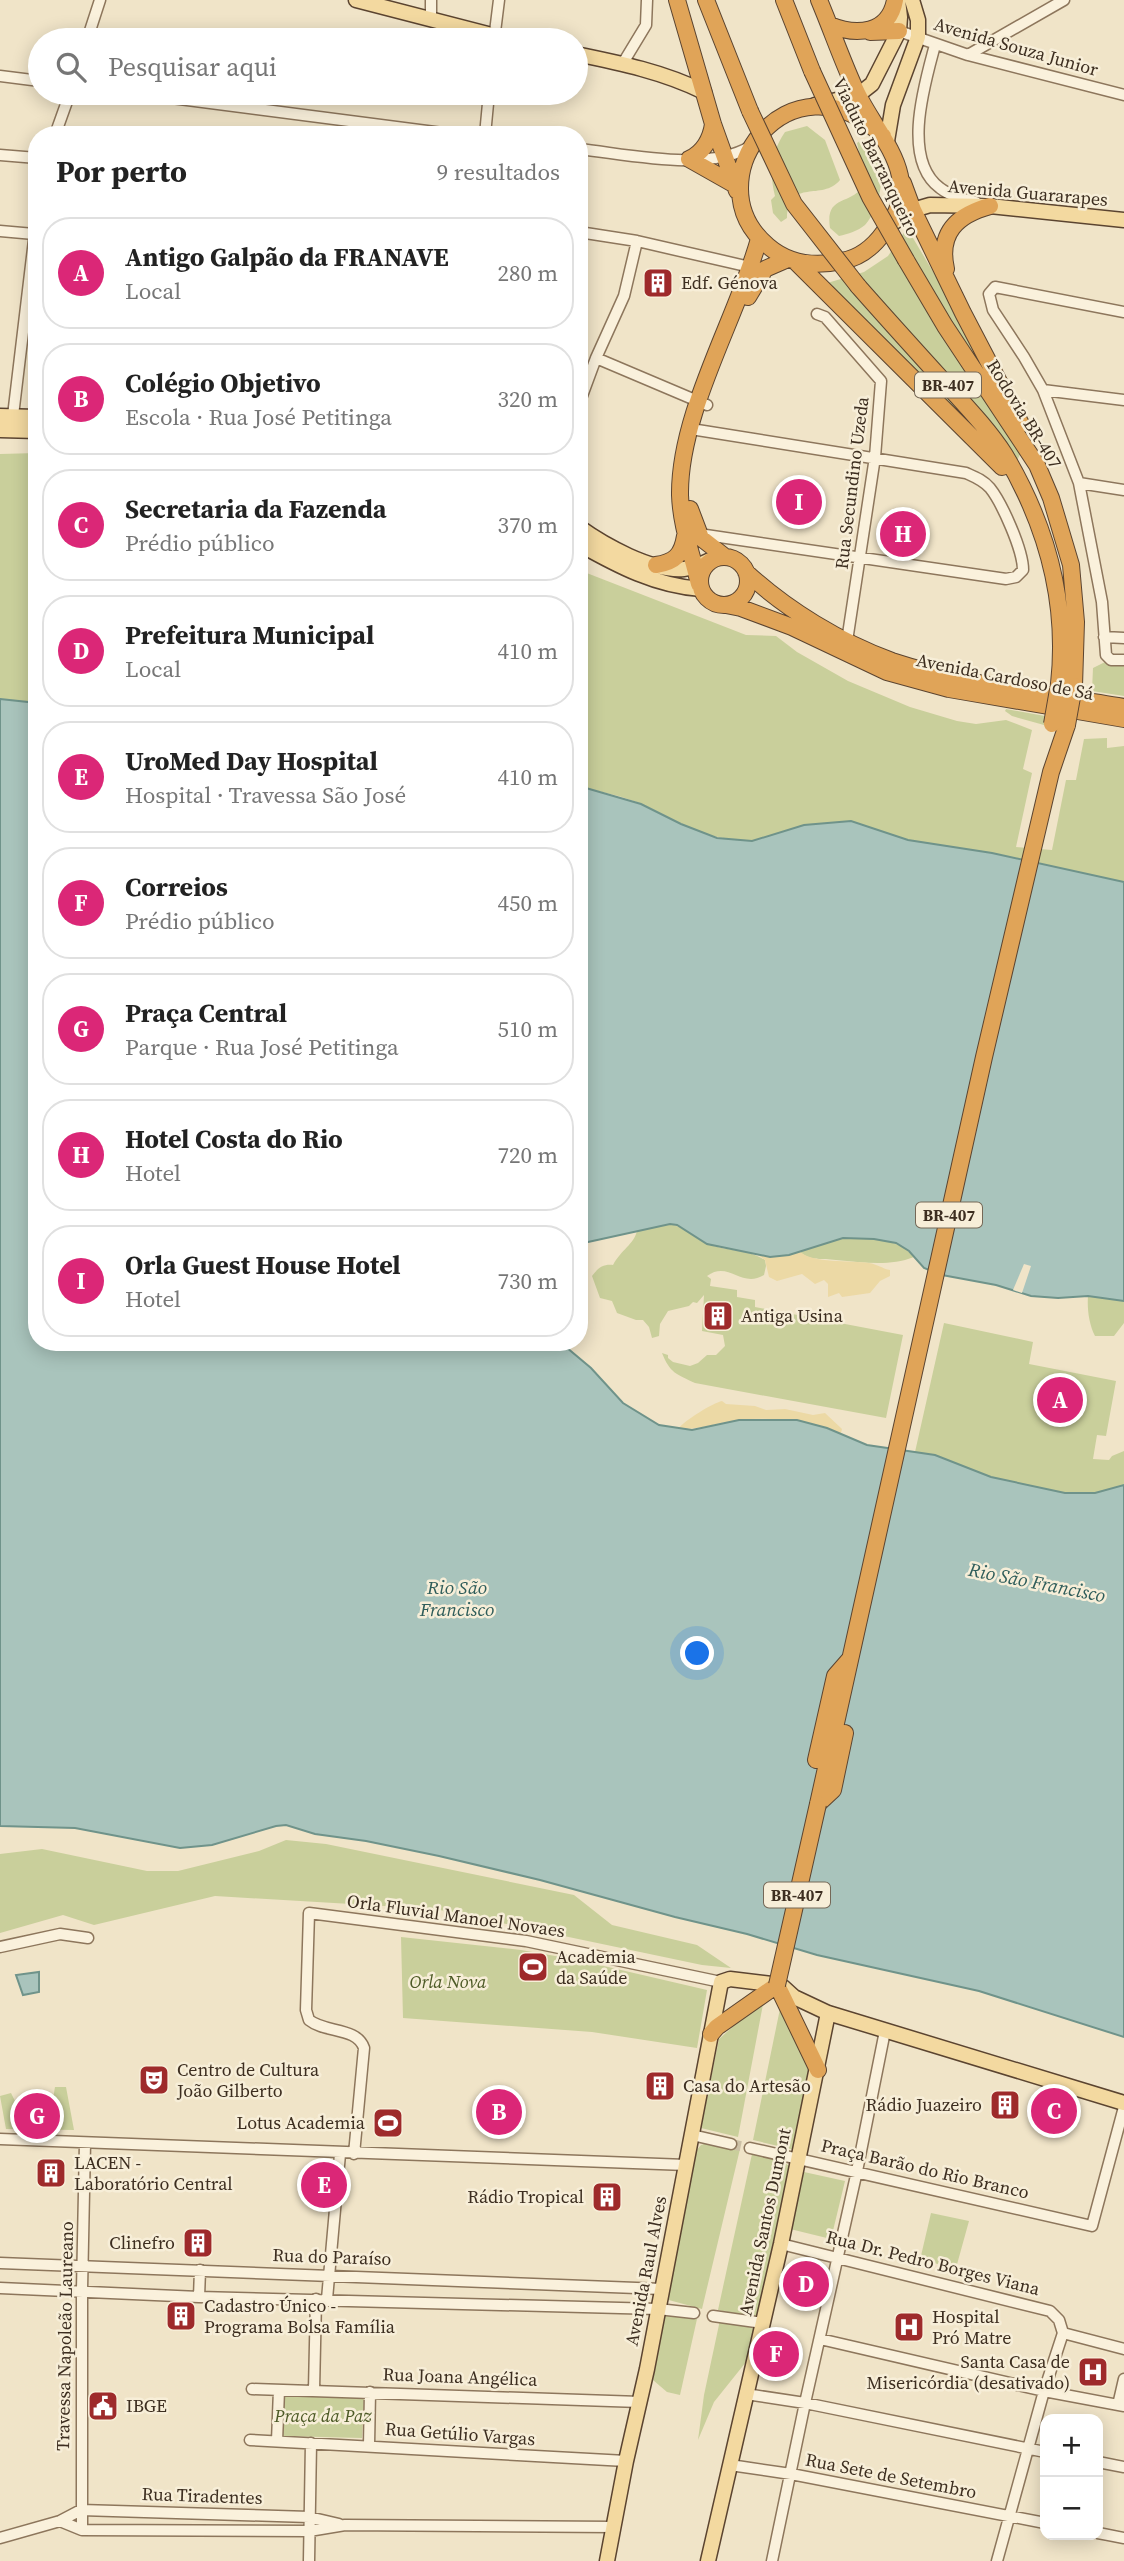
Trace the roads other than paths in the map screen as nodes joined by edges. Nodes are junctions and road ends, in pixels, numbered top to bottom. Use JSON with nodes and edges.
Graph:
{"nodes":[{"id":1,"x":100,"y":0,"type":"edge"},
{"id":2,"x":356,"y":0,"type":"edge"},
{"id":3,"x":431,"y":0,"type":"edge"},
{"id":4,"x":499,"y":0,"type":"edge"},
{"id":5,"x":647,"y":0,"type":"edge"},
{"id":6,"x":677,"y":0,"type":"edge"},
{"id":7,"x":706,"y":0,"type":"edge"},
{"id":8,"x":784,"y":0,"type":"edge"},
{"id":9,"x":819,"y":0,"type":"edge"},
{"id":10,"x":896,"y":0,"type":"edge"},
{"id":11,"x":912,"y":0,"type":"edge"},
{"id":12,"x":1064,"y":0,"type":"edge"},
{"id":13,"x":409,"y":7,"type":"edge"},
{"id":14,"x":431,"y":20,"type":"junction"},
{"id":15,"x":830,"y":25,"type":"junction"},
{"id":16,"x":91,"y":28,"type":"edge"},
{"id":17,"x":458,"y":28,"type":"edge"},
{"id":18,"x":496,"y":28,"type":"edge"},
{"id":19,"x":899,"y":31,"type":"junction"},
{"id":20,"x":868,"y":32,"type":"junction"},
{"id":21,"x":918,"y":37,"type":"junction"},
{"id":22,"x":935,"y":45,"type":"junction"},
{"id":23,"x":968,"y":55,"type":"junction"},
{"id":24,"x":588,"y":56,"type":"edge"},
{"id":25,"x":623,"y":63,"type":"junction"},
{"id":26,"x":0,"y":76,"type":"edge"},
{"id":27,"x":28,"y":80,"type":"edge"},
{"id":28,"x":704,"y":92,"type":"junction"},
{"id":29,"x":858,"y":95,"type":"junction"},
{"id":30,"x":1124,"y":95,"type":"edge"},
{"id":31,"x":66,"y":105,"type":"edge"},
{"id":32,"x":226,"y":105,"type":"edge"},
{"id":33,"x":488,"y":105,"type":"edge"},
{"id":34,"x":808,"y":107,"type":"junction"},
{"id":35,"x":713,"y":124,"type":"junction"},
{"id":36,"x":58,"y":126,"type":"edge"},
{"id":37,"x":388,"y":126,"type":"edge"},
{"id":38,"x":486,"y":126,"type":"edge"},
{"id":39,"x":885,"y":138,"type":"junction"},
{"id":40,"x":751,"y":146,"type":"junction"},
{"id":41,"x":588,"y":150,"type":"edge"},
{"id":42,"x":0,"y":155,"type":"edge"},
{"id":43,"x":28,"y":157,"type":"edge"},
{"id":44,"x":725,"y":157,"type":"junction"},
{"id":45,"x":689,"y":159,"type":"junction"},
{"id":46,"x":900,"y":174,"type":"junction"},
{"id":47,"x":735,"y":185,"type":"junction"},
{"id":48,"x":990,"y":206,"type":"junction"},
{"id":49,"x":913,"y":210,"type":"junction"},
{"id":50,"x":745,"y":213,"type":"junction"},
{"id":51,"x":1124,"y":220,"type":"edge"},
{"id":52,"x":891,"y":224,"type":"junction"},
{"id":53,"x":0,"y":231,"type":"edge"},
{"id":54,"x":28,"y":233,"type":"edge"},
{"id":55,"x":588,"y":233,"type":"edge"},
{"id":56,"x":759,"y":239,"type":"junction"},
{"id":57,"x":637,"y":241,"type":"junction"},
{"id":58,"x":792,"y":260,"type":"junction"},
{"id":59,"x":906,"y":260,"type":"joint"},
{"id":60,"x":750,"y":267,"type":"junction"},
{"id":61,"x":28,"y":279,"type":"edge"},
{"id":62,"x":948,"y":282,"type":"junction"},
{"id":63,"x":24,"y":309,"type":"junction"},
{"id":64,"x":28,"y":309,"type":"edge"},
{"id":65,"x":1124,"y":312,"type":"edge"},
{"id":66,"x":817,"y":314,"type":"dead end"},
{"id":67,"x":596,"y":358,"type":"junction"},
{"id":68,"x":588,"y":380,"type":"edge"},
{"id":69,"x":1042,"y":390,"type":"junction"},
{"id":70,"x":1124,"y":400,"type":"edge"},
{"id":71,"x":703,"y":403,"type":"junction"},
{"id":72,"x":28,"y":419,"type":"edge"},
{"id":73,"x":6,"y":423,"type":"edge"},
{"id":74,"x":28,"y":429,"type":"edge"},
{"id":75,"x":696,"y":430,"type":"junction"},
{"id":76,"x":875,"y":457,"type":"junction"},
{"id":77,"x":1037,"y":465,"type":"junction"},
{"id":78,"x":1079,"y":482,"type":"junction"},
{"id":79,"x":1124,"y":490,"type":"edge"},
{"id":80,"x":1025,"y":494,"type":"junction"},
{"id":81,"x":588,"y":532,"type":"edge"},
{"id":82,"x":692,"y":534,"type":"junction"},
{"id":83,"x":588,"y":549,"type":"edge"},
{"id":84,"x":861,"y":558,"type":"junction"},
{"id":85,"x":710,"y":561,"type":"junction"},
{"id":86,"x":656,"y":565,"type":"junction"},
{"id":87,"x":746,"y":572,"type":"junction"},
{"id":88,"x":700,"y":587,"type":"junction"},
{"id":89,"x":726,"y":605,"type":"junction"},
{"id":90,"x":1104,"y":637,"type":"junction"},
{"id":91,"x":1124,"y":638,"type":"edge"},
{"id":92,"x":847,"y":641,"type":"junction"},
{"id":93,"x":1124,"y":660,"type":"edge"},
{"id":94,"x":1067,"y":685,"type":"junction"},
{"id":95,"x":1124,"y":706,"type":"edge"},
{"id":96,"x":1124,"y":719,"type":"edge"},
{"id":97,"x":851,"y":1658,"type":"junction"},
{"id":98,"x":818,"y":1804,"type":"junction"},
{"id":99,"x":88,"y":1938,"type":"dead end"},
{"id":100,"x":0,"y":1947,"type":"edge"},
{"id":101,"x":721,"y":1984,"type":"junction"},
{"id":102,"x":780,"y":1986,"type":"junction"},
{"id":103,"x":828,"y":2013,"type":"junction"},
{"id":104,"x":714,"y":2031,"type":"junction"},
{"id":105,"x":885,"y":2031,"type":"junction"},
{"id":106,"x":818,"y":2070,"type":"junction"},
{"id":107,"x":1124,"y":2105,"type":"edge"},
{"id":108,"x":692,"y":2135,"type":"junction"},
{"id":109,"x":0,"y":2139,"type":"edge"},
{"id":110,"x":85,"y":2143,"type":"junction"},
{"id":111,"x":731,"y":2144,"type":"tunnel mouth"},
{"id":112,"x":750,"y":2148,"type":"tunnel mouth"},
{"id":113,"x":340,"y":2154,"type":"junction"},
{"id":114,"x":354,"y":2154,"type":"junction"},
{"id":115,"x":798,"y":2157,"type":"junction"},
{"id":116,"x":686,"y":2165,"type":"junction"},
{"id":117,"x":857,"y":2171,"type":"junction"},
{"id":118,"x":780,"y":2244,"type":"junction"},
{"id":119,"x":838,"y":2258,"type":"junction"},
{"id":120,"x":0,"y":2263,"type":"edge"},
{"id":121,"x":83,"y":2265,"type":"junction"},
{"id":122,"x":200,"y":2270,"type":"junction"},
{"id":123,"x":329,"y":2274,"type":"junction"},
{"id":124,"x":0,"y":2288,"type":"edge"},
{"id":125,"x":662,"y":2289,"type":"junction"},
{"id":126,"x":82,"y":2290,"type":"junction"},
{"id":127,"x":200,"y":2297,"type":"junction"},
{"id":128,"x":321,"y":2299,"type":"junction"},
{"id":129,"x":658,"y":2309,"type":"junction"},
{"id":130,"x":694,"y":2313,"type":"dead end"},
{"id":131,"x":713,"y":2316,"type":"dead end"},
{"id":132,"x":763,"y":2323,"type":"junction"},
{"id":133,"x":1063,"y":2333,"type":"junction"},
{"id":134,"x":820,"y":2339,"type":"junction"},
{"id":135,"x":1124,"y":2348,"type":"edge"},
{"id":136,"x":1124,"y":2379,"type":"edge"},
{"id":137,"x":252,"y":2389,"type":"dead end"},
{"id":138,"x":279,"y":2390,"type":"junction"},
{"id":139,"x":314,"y":2390,"type":"junction"},
{"id":140,"x":1044,"y":2391,"type":"junction"},
{"id":141,"x":370,"y":2392,"type":"junction"},
{"id":142,"x":746,"y":2394,"type":"junction"},
{"id":143,"x":640,"y":2402,"type":"junction"},
{"id":144,"x":805,"y":2403,"type":"junction"},
{"id":145,"x":1121,"y":2406,"type":"edge"},
{"id":146,"x":250,"y":2440,"type":"dead end"},
{"id":147,"x":277,"y":2441,"type":"junction"},
{"id":148,"x":311,"y":2443,"type":"junction"},
{"id":149,"x":369,"y":2445,"type":"junction"},
{"id":150,"x":1029,"y":2449,"type":"junction"},
{"id":151,"x":1040,"y":2451,"type":"edge"},
{"id":152,"x":625,"y":2462,"type":"junction"},
{"id":153,"x":1103,"y":2463,"type":"edge"},
{"id":154,"x":730,"y":2465,"type":"junction"},
{"id":155,"x":1124,"y":2467,"type":"edge"},
{"id":156,"x":791,"y":2474,"type":"junction"},
{"id":157,"x":81,"y":2510,"type":"junction"},
{"id":158,"x":1009,"y":2516,"type":"junction"},
{"id":159,"x":309,"y":2517,"type":"junction"},
{"id":160,"x":60,"y":2521,"type":"junction"},
{"id":161,"x":1040,"y":2522,"type":"edge"},
{"id":162,"x":345,"y":2525,"type":"junction"},
{"id":163,"x":614,"y":2527,"type":"junction"},
{"id":164,"x":82,"y":2530,"type":"junction"},
{"id":165,"x":309,"y":2531,"type":"junction"},
{"id":166,"x":1103,"y":2534,"type":"edge"},
{"id":167,"x":0,"y":2538,"type":"edge"},
{"id":168,"x":1124,"y":2538,"type":"edge"},
{"id":169,"x":712,"y":2560,"type":"edge"},
{"id":170,"x":309,"y":2561,"type":"edge"},
{"id":171,"x":607,"y":2561,"type":"edge"},
{"id":172,"x":772,"y":2561,"type":"edge"},
{"id":173,"x":997,"y":2561,"type":"edge"}],
"edges":[{"from":1,"to":16,"type":"street"},
{"from":2,"to":13,"type":"main road"},
{"from":3,"to":14,"type":"street"},
{"from":4,"to":18,"type":"street"},
{"from":5,"to":25,"type":"street"},
{"from":6,"to":28,"type":"highway"},
{"from":7,"to":80,"type":"highway","number":"BR-407","bridge":true},
{"from":8,"to":59,"type":"highway","name":"Viaduto Barranqueiro","number":"BR-407","bridge":true},
{"from":9,"to":15,"type":"highway"},
{"from":10,"to":19,"type":"main road"},
{"from":10,"to":20,"type":"highway"},
{"from":11,"to":21,"type":"main road"},
{"from":12,"to":23,"type":"street"},
{"from":13,"to":14,"type":"main road"},
{"from":14,"to":17,"type":"main road"},
{"from":15,"to":20,"type":"highway"},
{"from":15,"to":29,"type":"highway"},
{"from":19,"to":20,"type":"highway"},
{"from":19,"to":21,"type":"street","name":"Avenida Souza Junior"},
{"from":19,"to":29,"type":"main road"},
{"from":21,"to":22,"type":"street","name":"Avenida Souza Junior"},
{"from":21,"to":39,"type":"main road"},
{"from":22,"to":23,"type":"street","name":"Avenida Souza Junior"},
{"from":22,"to":48,"type":"street"},
{"from":23,"to":30,"type":"street","name":"Avenida Souza Junior"},
{"from":24,"to":25,"type":"main road"},
{"from":25,"to":28,"type":"main road"},
{"from":26,"to":27,"type":"street"},
{"from":28,"to":35,"type":"highway"},
{"from":29,"to":34,"type":"main road"},
{"from":29,"to":39,"type":"highway"},
{"from":31,"to":36,"type":"street"},
{"from":32,"to":37,"type":"street"},
{"from":33,"to":38,"type":"street"},
{"from":34,"to":39,"type":"highway"},
{"from":34,"to":40,"type":"highway"},
{"from":35,"to":44,"type":"highway"},
{"from":35,"to":45,"type":"highway"},
{"from":39,"to":46,"type":"highway"},
{"from":40,"to":44,"type":"street"},
{"from":40,"to":50,"type":"highway"},
{"from":41,"to":45,"type":"street"},
{"from":42,"to":43,"type":"street"},
{"from":44,"to":45,"type":"street"},
{"from":44,"to":47,"type":"highway"},
{"from":45,"to":47,"type":"highway"},
{"from":46,"to":49,"type":"highway"},
{"from":46,"to":52,"type":"highway"},
{"from":47,"to":50,"type":"highway"},
{"from":48,"to":49,"type":"main road","name":"Avenida Guararapes"},
{"from":48,"to":51,"type":"main road","name":"Avenida Guararapes"},
{"from":48,"to":62,"type":"highway"},
{"from":49,"to":52,"type":"main road","name":"Avenida Guararapes"},
{"from":49,"to":62,"type":"highway"},
{"from":50,"to":56,"type":"highway"},
{"from":52,"to":58,"type":"highway"},
{"from":53,"to":54,"type":"street"},
{"from":55,"to":57,"type":"street"},
{"from":56,"to":58,"type":"highway"},
{"from":56,"to":60,"type":"highway"},
{"from":57,"to":60,"type":"street"},
{"from":57,"to":67,"type":"street"},
{"from":58,"to":71,"type":"highway"},
{"from":58,"to":80,"type":"highway"},
{"from":59,"to":77,"type":"highway","name":"Rodovia BR-407","number":"BR-407"},
{"from":60,"to":71,"type":"highway"},
{"from":61,"to":63,"type":"street"},
{"from":62,"to":77,"type":"highway"},
{"from":63,"to":64,"type":"street"},
{"from":63,"to":73,"type":"street"},
{"from":65,"to":69,"type":"street"},
{"from":66,"to":76,"type":"street","name":"Rua Secundino Uzeda"},
{"from":67,"to":68,"type":"street"},
{"from":67,"to":71,"type":"street"},
{"from":69,"to":70,"type":"street"},
{"from":69,"to":78,"type":"street"},
{"from":71,"to":75,"type":"highway"},
{"from":72,"to":73,"type":"main road"},
{"from":73,"to":74,"type":"main road"},
{"from":75,"to":76,"type":"street"},
{"from":75,"to":82,"type":"highway"},
{"from":76,"to":84,"type":"street","name":"Rua Secundino Uzeda"},
{"from":76,"to":84,"type":"street"},
{"from":77,"to":94,"type":"highway","name":"Rodovia BR-407","number":"BR-407"},
{"from":78,"to":79,"type":"street"},
{"from":78,"to":90,"type":"street"},
{"from":80,"to":94,"type":"highway","number":"BR-407"},
{"from":81,"to":86,"type":"main road"},
{"from":82,"to":84,"type":"street"},
{"from":82,"to":85,"type":"highway"},
{"from":82,"to":85,"type":"highway"},
{"from":82,"to":86,"type":"highway"},
{"from":83,"to":88,"type":"main road"},
{"from":84,"to":92,"type":"street","name":"Rua Secundino Uzeda"},
{"from":85,"to":86,"type":"main road"},
{"from":85,"to":87,"type":"highway"},
{"from":85,"to":88,"type":"highway"},
{"from":87,"to":89,"type":"highway"},
{"from":87,"to":92,"type":"highway","name":"Avenida Cardoso de Sá"},
{"from":88,"to":89,"type":"highway"},
{"from":89,"to":96,"type":"highway","name":"Avenida Cardoso de Sá"},
{"from":90,"to":91,"type":"street"},
{"from":90,"to":93,"type":"street"},
{"from":92,"to":95,"type":"highway","name":"Avenida Cardoso de Sá"},
{"from":94,"to":97,"type":"highway","number":"BR-407","bridge":true},
{"from":97,"to":98,"type":"highway","number":"BR-407"},
{"from":97,"to":98,"type":"highway","number":"BR-407"},
{"from":98,"to":102,"type":"highway","number":"BR-407","bridge":true},
{"from":99,"to":100,"type":"street"},
{"from":101,"to":102,"type":"main road"},
{"from":101,"to":104,"type":"main road","name":"Avenida Raul Alves"},
{"from":101,"to":114,"type":"street","name":"Orla Fluvial Manoel Novaes"},
{"from":102,"to":103,"type":"main road"},
{"from":102,"to":104,"type":"highway"},
{"from":102,"to":106,"type":"highway"},
{"from":103,"to":105,"type":"main road"},
{"from":103,"to":106,"type":"main road","name":"Avenida Santos Dumont"},
{"from":104,"to":108,"type":"main road","name":"Avenida Raul Alves"},
{"from":105,"to":107,"type":"main road"},
{"from":105,"to":117,"type":"street"},
{"from":106,"to":115,"type":"main road","name":"Avenida Santos Dumont"},
{"from":107,"to":117,"type":"street","name":"Praça Barão do Rio Branco"},
{"from":108,"to":111,"type":"street"},
{"from":108,"to":116,"type":"main road","name":"Avenida Raul Alves"},
{"from":109,"to":110,"type":"street"},
{"from":110,"to":113,"type":"street"},
{"from":110,"to":121,"type":"street","name":"Travessa Napoleão Laureano"},
{"from":112,"to":115,"type":"street","name":"Praça Barão do Rio Branco"},
{"from":113,"to":114,"type":"street"},
{"from":113,"to":123,"type":"street"},
{"from":114,"to":116,"type":"street"},
{"from":115,"to":117,"type":"street","name":"Praça Barão do Rio Branco"},
{"from":115,"to":118,"type":"main road","name":"Avenida Santos Dumont"},
{"from":116,"to":125,"type":"main road","name":"Avenida Raul Alves"},
{"from":117,"to":119,"type":"street"},
{"from":118,"to":119,"type":"street","name":"Rua Dr. Pedro Borges Viana"},
{"from":118,"to":132,"type":"main road","name":"Avenida Santos Dumont"},
{"from":119,"to":133,"type":"street","name":"Rua Dr. Pedro Borges Viana"},
{"from":119,"to":134,"type":"street"},
{"from":120,"to":121,"type":"street","name":"Rua do Paraíso"},
{"from":121,"to":122,"type":"street","name":"Rua do Paraíso"},
{"from":121,"to":126,"type":"street","name":"Travessa Napoleão Laureano"},
{"from":122,"to":123,"type":"street","name":"Rua do Paraíso"},
{"from":122,"to":127,"type":"street"},
{"from":123,"to":125,"type":"street","name":"Rua do Paraíso"},
{"from":123,"to":128,"type":"street"},
{"from":124,"to":126,"type":"street"},
{"from":125,"to":129,"type":"main road","name":"Avenida Raul Alves"},
{"from":126,"to":127,"type":"street"},
{"from":126,"to":157,"type":"street","name":"Travessa Napoleão Laureano"},
{"from":127,"to":128,"type":"street"},
{"from":128,"to":129,"type":"street"},
{"from":128,"to":139,"type":"street"},
{"from":129,"to":130,"type":"street"},
{"from":129,"to":143,"type":"main road","name":"Avenida Raul Alves"},
{"from":131,"to":132,"type":"street"},
{"from":132,"to":142,"type":"main road","name":"Avenida Santos Dumont"},
{"from":133,"to":135,"type":"street"},
{"from":133,"to":140,"type":"street"},
{"from":134,"to":140,"type":"street"},
{"from":134,"to":144,"type":"street"},
{"from":136,"to":145,"type":"street"},
{"from":137,"to":138,"type":"street","name":"Rua Joana Angélica"},
{"from":138,"to":139,"type":"street","name":"Rua Joana Angélica"},
{"from":138,"to":147,"type":"street"},
{"from":139,"to":141,"type":"street","name":"Rua Joana Angélica"},
{"from":140,"to":145,"type":"street"},
{"from":140,"to":150,"type":"street"},
{"from":141,"to":143,"type":"street","name":"Rua Joana Angélica"},
{"from":141,"to":149,"type":"street"},
{"from":142,"to":144,"type":"street"},
{"from":142,"to":154,"type":"main road","name":"Avenida Santos Dumont"},
{"from":143,"to":152,"type":"main road","name":"Avenida Raul Alves"},
{"from":144,"to":150,"type":"street"},
{"from":144,"to":156,"type":"street"},
{"from":146,"to":147,"type":"street","name":"Rua Getúlio Vargas"},
{"from":147,"to":148,"type":"street","name":"Rua Getúlio Vargas"},
{"from":148,"to":149,"type":"street","name":"Rua Getúlio Vargas"},
{"from":148,"to":159,"type":"street"},
{"from":149,"to":152,"type":"street","name":"Rua Getúlio Vargas"},
{"from":150,"to":151,"type":"street"},
{"from":150,"to":158,"type":"street"},
{"from":152,"to":163,"type":"main road","name":"Avenida Raul Alves"},
{"from":153,"to":155,"type":"street"},
{"from":154,"to":156,"type":"street","name":"Rua Sete de Setembro"},
{"from":154,"to":169,"type":"main road","name":"Avenida Santos Dumont"},
{"from":156,"to":158,"type":"street","name":"Rua Sete de Setembro"},
{"from":156,"to":172,"type":"street"},
{"from":157,"to":159,"type":"street","name":"Rua Tiradentes"},
{"from":157,"to":160,"type":"street","name":"Rua Tiradentes"},
{"from":157,"to":164,"type":"street","name":"Travessa Napoleão Laureano"},
{"from":158,"to":161,"type":"street","name":"Rua Sete de Setembro"},
{"from":158,"to":173,"type":"street"},
{"from":159,"to":162,"type":"street","name":"Rua Tiradentes"},
{"from":159,"to":165,"type":"street"},
{"from":160,"to":164,"type":"street","name":"Rua Tiradentes"},
{"from":160,"to":167,"type":"street","name":"Rua Tiradentes"},
{"from":162,"to":163,"type":"street","name":"Rua Tiradentes"},
{"from":162,"to":165,"type":"street","name":"Rua Tiradentes"},
{"from":163,"to":171,"type":"main road","name":"Avenida Raul Alves"},
{"from":164,"to":165,"type":"street","name":"Rua Tiradentes"},
{"from":165,"to":170,"type":"street"},
{"from":166,"to":168,"type":"street"}]}
